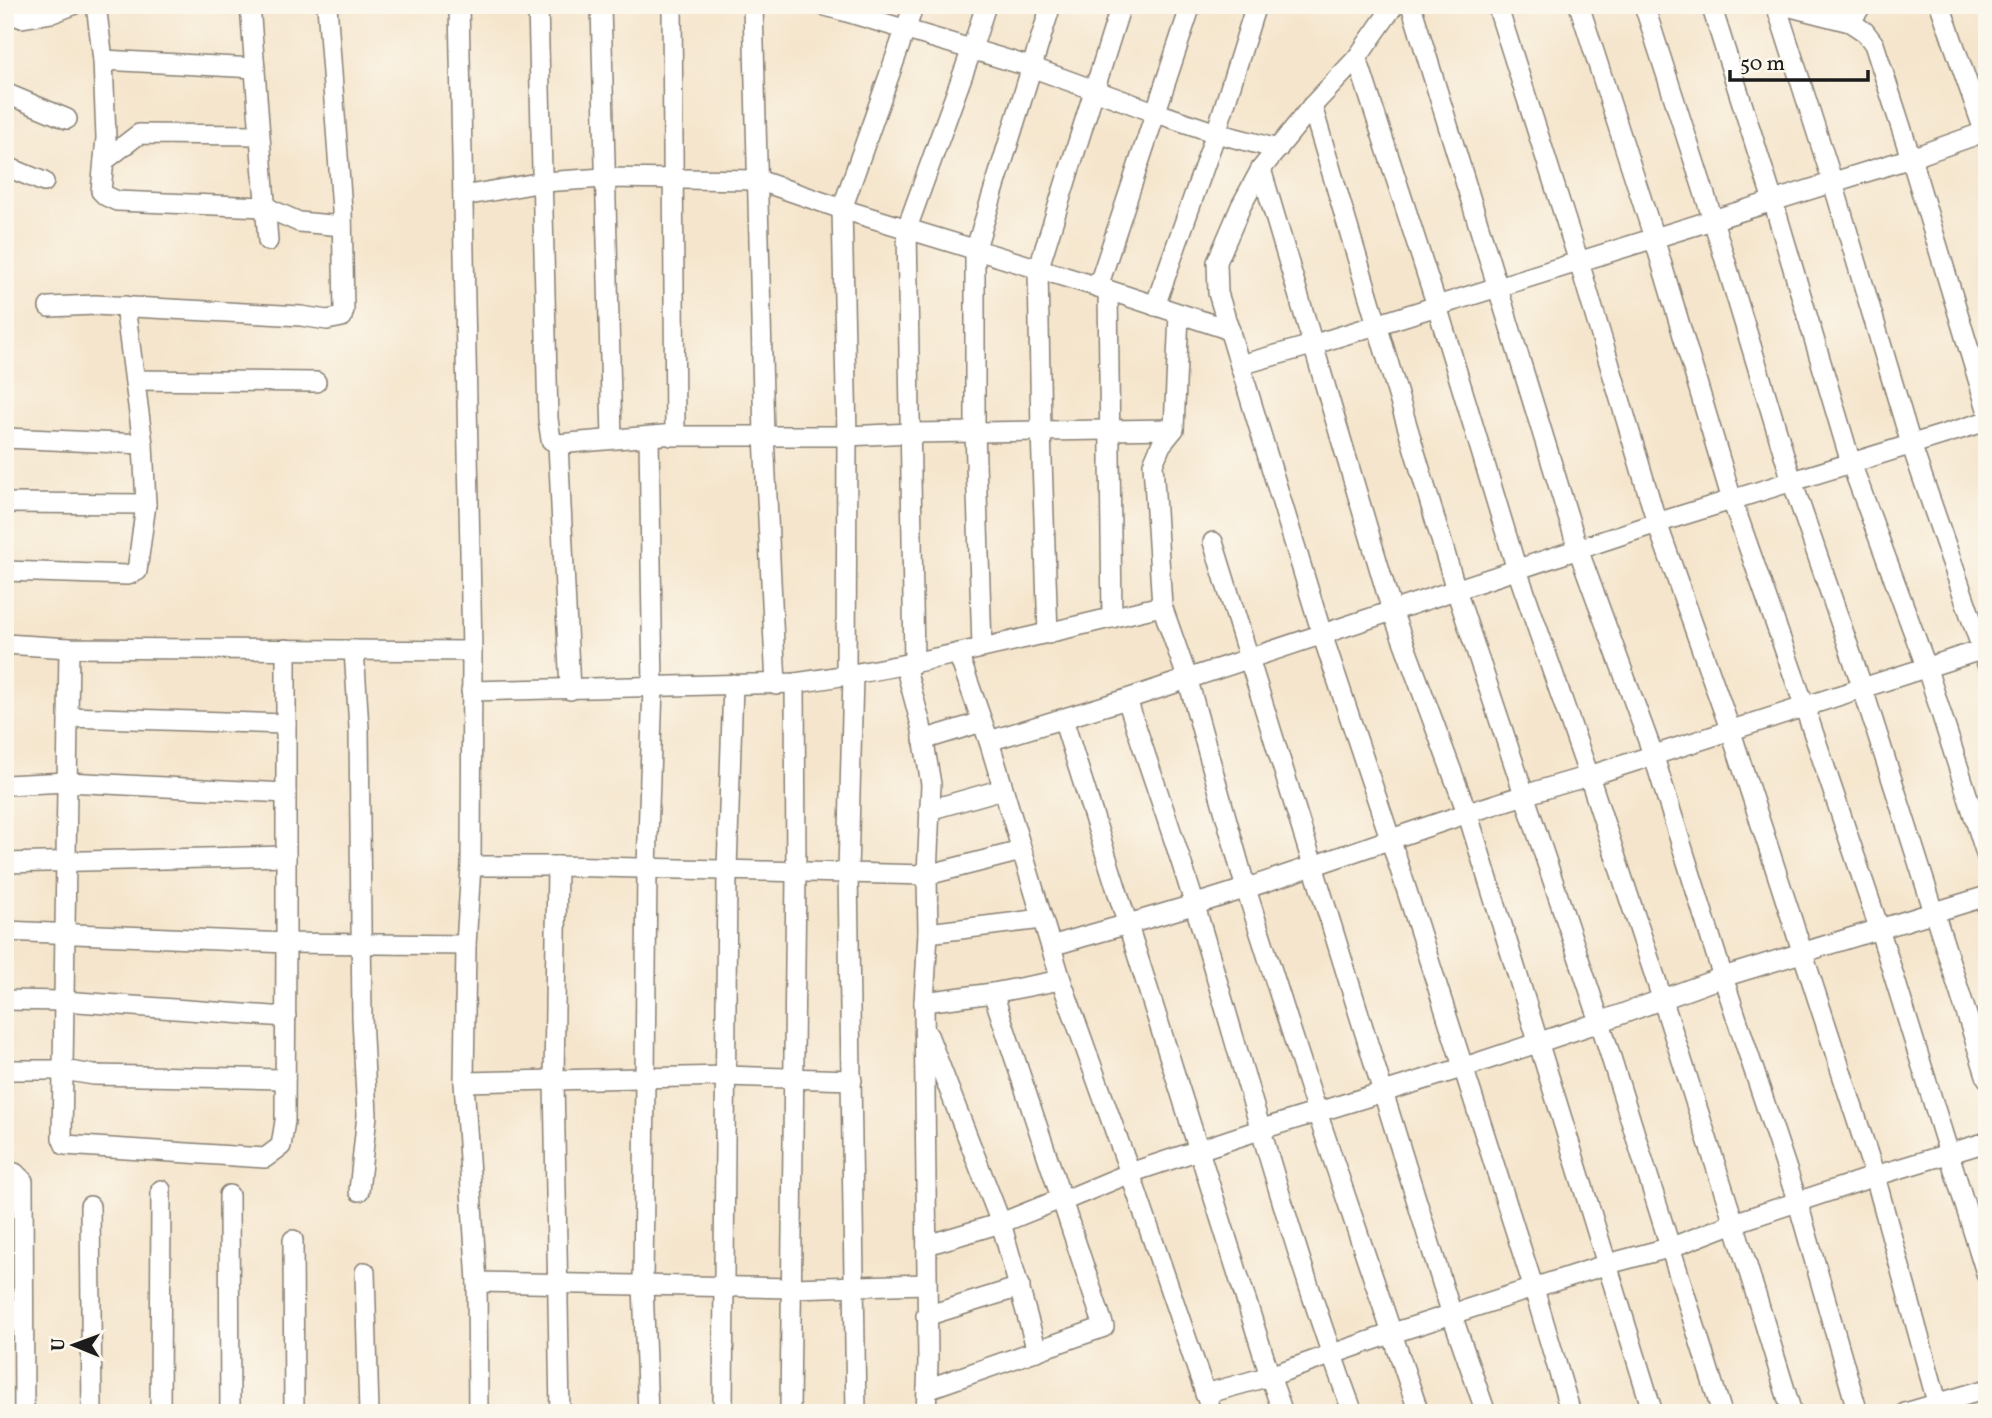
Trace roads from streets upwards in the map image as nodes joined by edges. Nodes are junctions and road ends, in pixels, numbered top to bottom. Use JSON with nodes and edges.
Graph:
{"nodes":[{"id":1,"x":73,"y":5,"type":"edge"},
{"id":2,"x":96,"y":5,"type":"edge"},
{"id":3,"x":250,"y":5,"type":"edge"},
{"id":4,"x":327,"y":5,"type":"edge"},
{"id":5,"x":459,"y":5,"type":"edge"},
{"id":6,"x":538,"y":5,"type":"edge"},
{"id":7,"x":601,"y":5,"type":"edge"},
{"id":8,"x":672,"y":5,"type":"edge"},
{"id":9,"x":753,"y":5,"type":"edge"},
{"id":10,"x":914,"y":5,"type":"edge"},
{"id":11,"x":986,"y":5,"type":"edge"},
{"id":12,"x":1051,"y":5,"type":"edge"},
{"id":13,"x":1121,"y":5,"type":"edge"},
{"id":14,"x":1191,"y":5,"type":"edge"},
{"id":15,"x":1256,"y":5,"type":"edge"},
{"id":16,"x":1394,"y":5,"type":"edge"},
{"id":17,"x":1410,"y":5,"type":"edge"},
{"id":18,"x":1497,"y":5,"type":"edge"},
{"id":19,"x":1579,"y":5,"type":"edge"},
{"id":20,"x":1644,"y":5,"type":"edge"},
{"id":21,"x":1711,"y":5,"type":"edge"},
{"id":22,"x":1776,"y":5,"type":"edge"},
{"id":23,"x":1783,"y":5,"type":"edge"},
{"id":24,"x":1862,"y":5,"type":"edge"},
{"id":25,"x":1940,"y":5,"type":"edge"},
{"id":26,"x":835,"y":7,"type":"edge"},
{"id":27,"x":1811,"y":8,"type":"edge"},
{"id":28,"x":5,"y":11,"type":"edge"},
{"id":29,"x":1850,"y":22,"type":"junction"},
{"id":30,"x":907,"y":29,"type":"junction"},
{"id":31,"x":972,"y":49,"type":"junction"},
{"id":32,"x":1357,"y":58,"type":"junction"},
{"id":33,"x":103,"y":60,"type":"junction"},
{"id":34,"x":1031,"y":67,"type":"junction"},
{"id":35,"x":254,"y":68,"type":"junction"},
{"id":36,"x":1094,"y":90,"type":"junction"},
{"id":37,"x":5,"y":93,"type":"edge"},
{"id":38,"x":1312,"y":106,"type":"junction"},
{"id":39,"x":1157,"y":113,"type":"junction"},
{"id":40,"x":67,"y":119,"type":"dead end"},
{"id":41,"x":1216,"y":133,"type":"junction"},
{"id":42,"x":1986,"y":134,"type":"edge"},
{"id":43,"x":259,"y":135,"type":"junction"},
{"id":44,"x":1278,"y":149,"type":"junction"},
{"id":45,"x":1911,"y":158,"type":"junction"},
{"id":46,"x":104,"y":161,"type":"junction"},
{"id":47,"x":5,"y":166,"type":"edge"},
{"id":48,"x":1261,"y":169,"type":"junction"},
{"id":49,"x":604,"y":178,"type":"junction"},
{"id":50,"x":673,"y":180,"type":"junction"},
{"id":51,"x":758,"y":180,"type":"junction"},
{"id":52,"x":44,"y":182,"type":"dead end"},
{"id":53,"x":543,"y":182,"type":"junction"},
{"id":54,"x":1833,"y":183,"type":"junction"},
{"id":55,"x":463,"y":196,"type":"junction"},
{"id":56,"x":1773,"y":201,"type":"junction"},
{"id":57,"x":265,"y":207,"type":"junction"},
{"id":58,"x":842,"y":209,"type":"junction"},
{"id":59,"x":1713,"y":220,"type":"junction"},
{"id":60,"x":342,"y":226,"type":"junction"},
{"id":61,"x":907,"y":228,"type":"junction"},
{"id":62,"x":1654,"y":238,"type":"junction"},
{"id":63,"x":268,"y":241,"type":"dead end"},
{"id":64,"x":975,"y":251,"type":"junction"},
{"id":65,"x":1579,"y":262,"type":"junction"},
{"id":66,"x":1038,"y":270,"type":"junction"},
{"id":67,"x":1499,"y":287,"type":"junction"},
{"id":68,"x":1103,"y":289,"type":"junction"},
{"id":69,"x":125,"y":306,"type":"junction"},
{"id":70,"x":1155,"y":306,"type":"junction"},
{"id":71,"x":1437,"y":306,"type":"junction"},
{"id":72,"x":49,"y":307,"type":"dead end"},
{"id":73,"x":1179,"y":314,"type":"junction"},
{"id":74,"x":1377,"y":325,"type":"junction"},
{"id":75,"x":1230,"y":330,"type":"junction"},
{"id":76,"x":1312,"y":345,"type":"junction"},
{"id":77,"x":1240,"y":365,"type":"junction"},
{"id":78,"x":135,"y":380,"type":"junction"},
{"id":79,"x":317,"y":382,"type":"dead end"},
{"id":80,"x":1987,"y":409,"type":"edge"},
{"id":81,"x":1987,"y":421,"type":"edge"},
{"id":82,"x":1109,"y":428,"type":"junction"},
{"id":83,"x":1174,"y":429,"type":"junction"},
{"id":84,"x":1041,"y":430,"type":"junction"},
{"id":85,"x":975,"y":432,"type":"junction"},
{"id":86,"x":911,"y":433,"type":"junction"},
{"id":87,"x":764,"y":435,"type":"junction"},
{"id":88,"x":672,"y":436,"type":"junction"},
{"id":89,"x":847,"y":436,"type":"junction"},
{"id":90,"x":649,"y":437,"type":"junction"},
{"id":91,"x":5,"y":438,"type":"edge"},
{"id":92,"x":612,"y":438,"type":"junction"},
{"id":93,"x":144,"y":444,"type":"junction"},
{"id":94,"x":558,"y":444,"type":"junction"},
{"id":95,"x":1911,"y":444,"type":"junction"},
{"id":96,"x":1851,"y":463,"type":"junction"},
{"id":97,"x":1792,"y":481,"type":"junction"},
{"id":98,"x":1732,"y":500,"type":"junction"},
{"id":99,"x":5,"y":503,"type":"edge"},
{"id":100,"x":146,"y":504,"type":"junction"},
{"id":101,"x":1657,"y":523,"type":"junction"},
{"id":102,"x":1213,"y":542,"type":"dead end"},
{"id":103,"x":1578,"y":549,"type":"junction"},
{"id":104,"x":1517,"y":570,"type":"junction"},
{"id":105,"x":5,"y":571,"type":"edge"},
{"id":106,"x":1456,"y":590,"type":"junction"},
{"id":107,"x":1162,"y":606,"type":"junction"},
{"id":108,"x":1392,"y":611,"type":"junction"},
{"id":109,"x":1112,"y":618,"type":"junction"},
{"id":110,"x":1048,"y":634,"type":"junction"},
{"id":111,"x":1322,"y":634,"type":"junction"},
{"id":112,"x":5,"y":644,"type":"edge"},
{"id":113,"x":982,"y":647,"type":"junction"},
{"id":114,"x":69,"y":648,"type":"junction"},
{"id":115,"x":286,"y":649,"type":"junction"},
{"id":116,"x":354,"y":650,"type":"junction"},
{"id":117,"x":472,"y":651,"type":"junction"},
{"id":118,"x":958,"y":653,"type":"junction"},
{"id":119,"x":1985,"y":654,"type":"edge"},
{"id":120,"x":1250,"y":658,"type":"junction"},
{"id":121,"x":909,"y":664,"type":"junction"},
{"id":122,"x":1926,"y":666,"type":"junction"},
{"id":123,"x":850,"y":675,"type":"junction"},
{"id":124,"x":1186,"y":677,"type":"junction"},
{"id":125,"x":733,"y":684,"type":"junction"},
{"id":126,"x":786,"y":684,"type":"junction"},
{"id":127,"x":653,"y":686,"type":"junction"},
{"id":128,"x":1863,"y":686,"type":"junction"},
{"id":129,"x":570,"y":690,"type":"junction"},
{"id":130,"x":471,"y":691,"type":"junction"},
{"id":131,"x":1127,"y":699,"type":"junction"},
{"id":132,"x":1804,"y":705,"type":"junction"},
{"id":133,"x":68,"y":717,"type":"junction"},
{"id":134,"x":1063,"y":719,"type":"junction"},
{"id":135,"x":982,"y":722,"type":"junction"},
{"id":136,"x":286,"y":724,"type":"junction"},
{"id":137,"x":1730,"y":729,"type":"junction"},
{"id":138,"x":923,"y":740,"type":"junction"},
{"id":139,"x":989,"y":741,"type":"junction"},
{"id":140,"x":1653,"y":754,"type":"junction"},
{"id":141,"x":1589,"y":776,"type":"junction"},
{"id":142,"x":67,"y":782,"type":"junction"},
{"id":143,"x":5,"y":785,"type":"edge"},
{"id":144,"x":1003,"y":789,"type":"junction"},
{"id":145,"x":286,"y":793,"type":"junction"},
{"id":146,"x":1523,"y":794,"type":"junction"},
{"id":147,"x":929,"y":810,"type":"junction"},
{"id":148,"x":1468,"y":815,"type":"junction"},
{"id":149,"x":1390,"y":838,"type":"junction"},
{"id":150,"x":1021,"y":851,"type":"junction"},
{"id":151,"x":286,"y":856,"type":"junction"},
{"id":152,"x":1987,"y":857,"type":"edge"},
{"id":153,"x":66,"y":861,"type":"junction"},
{"id":154,"x":5,"y":863,"type":"edge"},
{"id":155,"x":471,"y":866,"type":"junction"},
{"id":156,"x":557,"y":866,"type":"junction"},
{"id":157,"x":1314,"y":866,"type":"junction"},
{"id":158,"x":647,"y":868,"type":"junction"},
{"id":159,"x":727,"y":870,"type":"junction"},
{"id":160,"x":796,"y":872,"type":"junction"},
{"id":161,"x":848,"y":873,"type":"junction"},
{"id":162,"x":927,"y":875,"type":"junction"},
{"id":163,"x":1246,"y":889,"type":"junction"},
{"id":164,"x":1987,"y":896,"type":"edge"},
{"id":165,"x":1194,"y":904,"type":"junction"},
{"id":166,"x":1934,"y":912,"type":"junction"},
{"id":167,"x":1042,"y":919,"type":"junction"},
{"id":168,"x":1127,"y":923,"type":"junction"},
{"id":169,"x":1879,"y":928,"type":"junction"},
{"id":170,"x":5,"y":931,"type":"edge"},
{"id":171,"x":65,"y":932,"type":"junction"},
{"id":172,"x":928,"y":933,"type":"junction"},
{"id":173,"x":286,"y":943,"type":"junction"},
{"id":174,"x":361,"y":945,"type":"junction"},
{"id":175,"x":466,"y":945,"type":"junction"},
{"id":176,"x":1051,"y":946,"type":"junction"},
{"id":177,"x":1802,"y":953,"type":"junction"},
{"id":178,"x":1723,"y":977,"type":"junction"},
{"id":179,"x":1061,"y":980,"type":"junction"},
{"id":180,"x":993,"y":993,"type":"junction"},
{"id":181,"x":5,"y":1000,"type":"edge"},
{"id":182,"x":64,"y":1001,"type":"junction"},
{"id":183,"x":1662,"y":1001,"type":"junction"},
{"id":184,"x":924,"y":1002,"type":"junction"},
{"id":185,"x":286,"y":1017,"type":"junction"},
{"id":186,"x":1600,"y":1022,"type":"junction"},
{"id":187,"x":924,"y":1025,"type":"junction"},
{"id":188,"x":1536,"y":1042,"type":"junction"},
{"id":189,"x":1462,"y":1068,"type":"junction"},
{"id":190,"x":5,"y":1070,"type":"edge"},
{"id":191,"x":63,"y":1070,"type":"junction"},
{"id":192,"x":726,"y":1076,"type":"junction"},
{"id":193,"x":794,"y":1076,"type":"junction"},
{"id":194,"x":1987,"y":1078,"type":"edge"},
{"id":195,"x":285,"y":1079,"type":"junction"},
{"id":196,"x":644,"y":1079,"type":"junction"},
{"id":197,"x":554,"y":1080,"type":"junction"},
{"id":198,"x":852,"y":1080,"type":"junction"},
{"id":199,"x":464,"y":1082,"type":"junction"},
{"id":200,"x":1385,"y":1092,"type":"junction"},
{"id":201,"x":1318,"y":1112,"type":"junction"},
{"id":202,"x":1259,"y":1130,"type":"junction"},
{"id":203,"x":1987,"y":1142,"type":"edge"},
{"id":204,"x":1199,"y":1152,"type":"junction"},
{"id":205,"x":1951,"y":1155,"type":"junction"},
{"id":206,"x":5,"y":1170,"type":"edge"},
{"id":207,"x":1130,"y":1173,"type":"junction"},
{"id":208,"x":1875,"y":1176,"type":"junction"},
{"id":209,"x":161,"y":1190,"type":"dead end"},
{"id":210,"x":359,"y":1191,"type":"dead end"},
{"id":211,"x":229,"y":1195,"type":"dead end"},
{"id":212,"x":1063,"y":1198,"type":"junction"},
{"id":213,"x":1798,"y":1203,"type":"junction"},
{"id":214,"x":90,"y":1206,"type":"dead end"},
{"id":215,"x":1001,"y":1223,"type":"junction"},
{"id":216,"x":1734,"y":1223,"type":"junction"},
{"id":217,"x":293,"y":1240,"type":"dead end"},
{"id":218,"x":927,"y":1245,"type":"junction"},
{"id":219,"x":1672,"y":1247,"type":"junction"},
{"id":220,"x":1608,"y":1264,"type":"junction"},
{"id":221,"x":365,"y":1272,"type":"dead end"},
{"id":222,"x":1987,"y":1276,"type":"edge"},
{"id":223,"x":477,"y":1282,"type":"junction"},
{"id":224,"x":556,"y":1284,"type":"junction"},
{"id":225,"x":926,"y":1284,"type":"junction"},
{"id":226,"x":854,"y":1285,"type":"junction"},
{"id":227,"x":643,"y":1286,"type":"junction"},
{"id":228,"x":725,"y":1287,"type":"junction"},
{"id":229,"x":1020,"y":1287,"type":"junction"},
{"id":230,"x":792,"y":1288,"type":"junction"},
{"id":231,"x":1534,"y":1289,"type":"junction"},
{"id":232,"x":1452,"y":1315,"type":"junction"},
{"id":233,"x":926,"y":1317,"type":"junction"},
{"id":234,"x":1393,"y":1333,"type":"junction"},
{"id":235,"x":1037,"y":1351,"type":"junction"},
{"id":236,"x":1331,"y":1354,"type":"junction"},
{"id":237,"x":1270,"y":1376,"type":"junction"},
{"id":238,"x":927,"y":1389,"type":"junction"},
{"id":239,"x":1987,"y":1389,"type":"edge"},
{"id":240,"x":1208,"y":1403,"type":"edge"},
{"id":241,"x":1939,"y":1408,"type":"edge"},
{"id":242,"x":24,"y":1413,"type":"edge"},
{"id":243,"x":92,"y":1413,"type":"edge"},
{"id":244,"x":160,"y":1413,"type":"edge"},
{"id":245,"x":230,"y":1413,"type":"edge"},
{"id":246,"x":294,"y":1413,"type":"edge"},
{"id":247,"x":369,"y":1413,"type":"edge"},
{"id":248,"x":478,"y":1413,"type":"edge"},
{"id":249,"x":560,"y":1413,"type":"edge"},
{"id":250,"x":648,"y":1413,"type":"edge"},
{"id":251,"x":723,"y":1413,"type":"edge"},
{"id":252,"x":790,"y":1413,"type":"edge"},
{"id":253,"x":856,"y":1413,"type":"edge"},
{"id":254,"x":926,"y":1413,"type":"edge"},
{"id":255,"x":1283,"y":1413,"type":"edge"},
{"id":256,"x":1353,"y":1413,"type":"edge"},
{"id":257,"x":1419,"y":1413,"type":"edge"},
{"id":258,"x":1486,"y":1413,"type":"edge"},
{"id":259,"x":1571,"y":1413,"type":"edge"},
{"id":260,"x":1653,"y":1413,"type":"edge"},
{"id":261,"x":1723,"y":1413,"type":"edge"},
{"id":262,"x":1792,"y":1413,"type":"edge"},
{"id":263,"x":1858,"y":1413,"type":"edge"},
{"id":264,"x":1905,"y":1413,"type":"edge"}],
"edges":[{"from":1,"to":28,"type":"street"},
{"from":2,"to":33,"type":"street"},
{"from":3,"to":35,"type":"street"},
{"from":4,"to":60,"type":"street"},
{"from":5,"to":55,"type":"street"},
{"from":6,"to":53,"type":"street"},
{"from":7,"to":49,"type":"street"},
{"from":8,"to":50,"type":"street"},
{"from":9,"to":51,"type":"street"},
{"from":10,"to":30,"type":"street"},
{"from":11,"to":31,"type":"street"},
{"from":12,"to":34,"type":"street"},
{"from":13,"to":36,"type":"street"},
{"from":14,"to":39,"type":"street"},
{"from":15,"to":41,"type":"street"},
{"from":16,"to":32,"type":"street"},
{"from":17,"to":67,"type":"street"},
{"from":18,"to":65,"type":"street"},
{"from":19,"to":62,"type":"street"},
{"from":20,"to":59,"type":"street"},
{"from":21,"to":56,"type":"street"},
{"from":22,"to":54,"type":"street"},
{"from":23,"to":27,"type":"street"},
{"from":24,"to":29,"type":"street"},
{"from":25,"to":42,"type":"street"},
{"from":26,"to":30,"type":"street"},
{"from":27,"to":29,"type":"street"},
{"from":29,"to":45,"type":"street"},
{"from":30,"to":31,"type":"street"},
{"from":30,"to":58,"type":"street"},
{"from":31,"to":34,"type":"street"},
{"from":31,"to":61,"type":"street"},
{"from":32,"to":38,"type":"street"},
{"from":32,"to":71,"type":"street"},
{"from":33,"to":35,"type":"street"},
{"from":33,"to":46,"type":"street"},
{"from":34,"to":36,"type":"street"},
{"from":34,"to":64,"type":"street"},
{"from":35,"to":43,"type":"street"},
{"from":36,"to":39,"type":"street"},
{"from":36,"to":66,"type":"street"},
{"from":37,"to":40,"type":"street"},
{"from":38,"to":44,"type":"street"},
{"from":38,"to":74,"type":"street"},
{"from":39,"to":41,"type":"street"},
{"from":39,"to":68,"type":"street"},
{"from":41,"to":44,"type":"street"},
{"from":41,"to":70,"type":"street"},
{"from":42,"to":45,"type":"street"},
{"from":43,"to":46,"type":"street"},
{"from":43,"to":57,"type":"street"},
{"from":44,"to":48,"type":"street"},
{"from":45,"to":54,"type":"street"},
{"from":45,"to":80,"type":"street"},
{"from":46,"to":57,"type":"street"},
{"from":47,"to":52,"type":"street"},
{"from":48,"to":75,"type":"street"},
{"from":48,"to":76,"type":"street"},
{"from":49,"to":50,"type":"street"},
{"from":49,"to":53,"type":"street"},
{"from":49,"to":92,"type":"street"},
{"from":50,"to":51,"type":"street"},
{"from":50,"to":88,"type":"street"},
{"from":51,"to":58,"type":"street"},
{"from":51,"to":87,"type":"street"},
{"from":53,"to":55,"type":"street"},
{"from":53,"to":94,"type":"street"},
{"from":54,"to":56,"type":"street"},
{"from":54,"to":95,"type":"street"},
{"from":55,"to":117,"type":"street"},
{"from":56,"to":59,"type":"street"},
{"from":56,"to":96,"type":"street"},
{"from":57,"to":60,"type":"street"},
{"from":57,"to":63,"type":"street"},
{"from":58,"to":61,"type":"street"},
{"from":58,"to":89,"type":"street"},
{"from":59,"to":62,"type":"street"},
{"from":59,"to":97,"type":"street"},
{"from":60,"to":69,"type":"street"},
{"from":61,"to":64,"type":"street"},
{"from":61,"to":86,"type":"street"},
{"from":62,"to":65,"type":"street"},
{"from":62,"to":98,"type":"street"},
{"from":64,"to":66,"type":"street"},
{"from":64,"to":85,"type":"street"},
{"from":65,"to":67,"type":"street"},
{"from":65,"to":101,"type":"street"},
{"from":66,"to":68,"type":"street"},
{"from":66,"to":84,"type":"street"},
{"from":67,"to":71,"type":"street"},
{"from":67,"to":103,"type":"street"},
{"from":68,"to":70,"type":"street"},
{"from":68,"to":82,"type":"street"},
{"from":69,"to":72,"type":"street"},
{"from":69,"to":78,"type":"street"},
{"from":70,"to":73,"type":"street"},
{"from":71,"to":74,"type":"street"},
{"from":71,"to":104,"type":"street"},
{"from":73,"to":75,"type":"street"},
{"from":73,"to":83,"type":"street"},
{"from":74,"to":76,"type":"street"},
{"from":74,"to":106,"type":"street"},
{"from":75,"to":77,"type":"street"},
{"from":76,"to":77,"type":"street"},
{"from":76,"to":108,"type":"street"},
{"from":77,"to":111,"type":"street"},
{"from":78,"to":79,"type":"street"},
{"from":78,"to":93,"type":"street"},
{"from":81,"to":95,"type":"street"},
{"from":82,"to":83,"type":"street"},
{"from":82,"to":84,"type":"street"},
{"from":82,"to":109,"type":"street"},
{"from":83,"to":107,"type":"street"},
{"from":84,"to":85,"type":"street"},
{"from":84,"to":110,"type":"street"},
{"from":85,"to":86,"type":"street"},
{"from":85,"to":113,"type":"street"},
{"from":86,"to":89,"type":"street"},
{"from":86,"to":121,"type":"street"},
{"from":87,"to":88,"type":"street"},
{"from":87,"to":89,"type":"street"},
{"from":87,"to":126,"type":"street"},
{"from":88,"to":90,"type":"street"},
{"from":89,"to":123,"type":"street"},
{"from":90,"to":92,"type":"street"},
{"from":90,"to":127,"type":"street"},
{"from":91,"to":93,"type":"street"},
{"from":92,"to":94,"type":"street"},
{"from":93,"to":100,"type":"street"},
{"from":94,"to":129,"type":"street"},
{"from":95,"to":96,"type":"street"},
{"from":95,"to":119,"type":"street"},
{"from":96,"to":97,"type":"street"},
{"from":96,"to":122,"type":"street"},
{"from":97,"to":98,"type":"street"},
{"from":97,"to":128,"type":"street"},
{"from":98,"to":101,"type":"street"},
{"from":98,"to":132,"type":"street"},
{"from":99,"to":100,"type":"street"},
{"from":100,"to":105,"type":"street"},
{"from":101,"to":103,"type":"street"},
{"from":101,"to":137,"type":"street"},
{"from":102,"to":120,"type":"street"},
{"from":103,"to":104,"type":"street"},
{"from":103,"to":140,"type":"street"},
{"from":104,"to":106,"type":"street"},
{"from":104,"to":141,"type":"street"},
{"from":106,"to":108,"type":"street"},
{"from":106,"to":146,"type":"street"},
{"from":107,"to":109,"type":"street"},
{"from":107,"to":124,"type":"street"},
{"from":108,"to":111,"type":"street"},
{"from":108,"to":148,"type":"street"},
{"from":109,"to":110,"type":"street"},
{"from":110,"to":113,"type":"street"},
{"from":111,"to":120,"type":"street"},
{"from":111,"to":149,"type":"street"},
{"from":112,"to":114,"type":"street"},
{"from":113,"to":118,"type":"street"},
{"from":114,"to":115,"type":"street"},
{"from":114,"to":133,"type":"street"},
{"from":115,"to":116,"type":"street"},
{"from":115,"to":136,"type":"street"},
{"from":116,"to":117,"type":"street"},
{"from":116,"to":174,"type":"street"},
{"from":117,"to":130,"type":"street"},
{"from":118,"to":121,"type":"street"},
{"from":118,"to":135,"type":"street"},
{"from":119,"to":122,"type":"street"},
{"from":120,"to":124,"type":"street"},
{"from":120,"to":157,"type":"street"},
{"from":121,"to":123,"type":"street"},
{"from":121,"to":138,"type":"street"},
{"from":122,"to":128,"type":"street"},
{"from":122,"to":152,"type":"street"},
{"from":123,"to":126,"type":"street"},
{"from":123,"to":161,"type":"street"},
{"from":124,"to":131,"type":"street"},
{"from":124,"to":163,"type":"street"},
{"from":125,"to":126,"type":"street"},
{"from":125,"to":127,"type":"street"},
{"from":125,"to":159,"type":"street"},
{"from":126,"to":160,"type":"street"},
{"from":127,"to":129,"type":"street"},
{"from":127,"to":158,"type":"street"},
{"from":128,"to":132,"type":"street"},
{"from":128,"to":166,"type":"street"},
{"from":129,"to":130,"type":"street"},
{"from":130,"to":155,"type":"street"},
{"from":131,"to":134,"type":"street"},
{"from":131,"to":165,"type":"street"},
{"from":132,"to":137,"type":"street"},
{"from":132,"to":169,"type":"street"},
{"from":133,"to":136,"type":"street"},
{"from":133,"to":142,"type":"street"},
{"from":134,"to":139,"type":"street"},
{"from":134,"to":168,"type":"street"},
{"from":135,"to":138,"type":"street"},
{"from":135,"to":139,"type":"street"},
{"from":136,"to":145,"type":"street"},
{"from":137,"to":140,"type":"street"},
{"from":137,"to":177,"type":"street"},
{"from":138,"to":147,"type":"street"},
{"from":139,"to":144,"type":"street"},
{"from":140,"to":141,"type":"street"},
{"from":140,"to":178,"type":"street"},
{"from":141,"to":146,"type":"street"},
{"from":141,"to":183,"type":"street"},
{"from":142,"to":143,"type":"street"},
{"from":142,"to":145,"type":"street"},
{"from":142,"to":153,"type":"street"},
{"from":144,"to":147,"type":"street"},
{"from":144,"to":150,"type":"street"},
{"from":145,"to":151,"type":"street"},
{"from":146,"to":148,"type":"street"},
{"from":146,"to":186,"type":"street"},
{"from":147,"to":162,"type":"street"},
{"from":148,"to":149,"type":"street"},
{"from":148,"to":188,"type":"street"},
{"from":149,"to":157,"type":"street"},
{"from":149,"to":189,"type":"street"},
{"from":150,"to":162,"type":"street"},
{"from":150,"to":167,"type":"street"},
{"from":151,"to":153,"type":"street"},
{"from":151,"to":173,"type":"street"},
{"from":153,"to":154,"type":"street"},
{"from":153,"to":171,"type":"street"},
{"from":155,"to":156,"type":"street"},
{"from":155,"to":175,"type":"street"},
{"from":156,"to":158,"type":"street"},
{"from":156,"to":197,"type":"street"},
{"from":157,"to":163,"type":"street"},
{"from":157,"to":200,"type":"street"},
{"from":158,"to":159,"type":"street"},
{"from":158,"to":196,"type":"street"},
{"from":159,"to":160,"type":"street"},
{"from":159,"to":192,"type":"street"},
{"from":160,"to":161,"type":"street"},
{"from":160,"to":193,"type":"street"},
{"from":161,"to":162,"type":"street"},
{"from":161,"to":198,"type":"street"},
{"from":162,"to":172,"type":"street"},
{"from":163,"to":165,"type":"street"},
{"from":163,"to":201,"type":"street"},
{"from":164,"to":166,"type":"street"},
{"from":165,"to":168,"type":"street"},
{"from":165,"to":202,"type":"street"},
{"from":166,"to":169,"type":"street"},
{"from":166,"to":194,"type":"street"},
{"from":167,"to":172,"type":"street"},
{"from":167,"to":176,"type":"street"},
{"from":168,"to":176,"type":"street"},
{"from":168,"to":204,"type":"street"},
{"from":169,"to":177,"type":"street"},
{"from":169,"to":205,"type":"street"},
{"from":170,"to":171,"type":"street"},
{"from":171,"to":173,"type":"street"},
{"from":171,"to":182,"type":"street"},
{"from":172,"to":184,"type":"street"},
{"from":173,"to":174,"type":"street"},
{"from":173,"to":185,"type":"street"},
{"from":174,"to":175,"type":"street"},
{"from":174,"to":210,"type":"street"},
{"from":175,"to":199,"type":"street"},
{"from":176,"to":179,"type":"street"},
{"from":177,"to":178,"type":"street"},
{"from":177,"to":208,"type":"street"},
{"from":178,"to":183,"type":"street"},
{"from":178,"to":213,"type":"street"},
{"from":179,"to":180,"type":"street"},
{"from":179,"to":207,"type":"street"},
{"from":180,"to":184,"type":"street"},
{"from":180,"to":212,"type":"street"},
{"from":181,"to":182,"type":"street"},
{"from":182,"to":185,"type":"street"},
{"from":182,"to":191,"type":"street"},
{"from":183,"to":186,"type":"street"},
{"from":183,"to":216,"type":"street"},
{"from":184,"to":187,"type":"street"},
{"from":185,"to":195,"type":"street"},
{"from":186,"to":188,"type":"street"},
{"from":186,"to":219,"type":"street"},
{"from":187,"to":215,"type":"street"},
{"from":187,"to":218,"type":"street"},
{"from":188,"to":189,"type":"street"},
{"from":188,"to":220,"type":"street"},
{"from":189,"to":200,"type":"street"},
{"from":189,"to":231,"type":"street"},
{"from":190,"to":191,"type":"street"},
{"from":191,"to":195,"type":"street"},
{"from":191,"to":195,"type":"street"},
{"from":192,"to":193,"type":"street"},
{"from":192,"to":196,"type":"street"},
{"from":192,"to":228,"type":"street"},
{"from":193,"to":198,"type":"street"},
{"from":193,"to":230,"type":"street"},
{"from":196,"to":197,"type":"street"},
{"from":196,"to":227,"type":"street"},
{"from":197,"to":199,"type":"street"},
{"from":197,"to":224,"type":"street"},
{"from":198,"to":226,"type":"street"},
{"from":199,"to":223,"type":"street"},
{"from":200,"to":201,"type":"street"},
{"from":200,"to":232,"type":"street"},
{"from":201,"to":202,"type":"street"},
{"from":201,"to":234,"type":"street"},
{"from":202,"to":204,"type":"street"},
{"from":202,"to":236,"type":"street"},
{"from":203,"to":205,"type":"street"},
{"from":204,"to":207,"type":"street"},
{"from":204,"to":237,"type":"street"},
{"from":205,"to":208,"type":"street"},
{"from":205,"to":222,"type":"street"},
{"from":206,"to":242,"type":"street"},
{"from":207,"to":212,"type":"street"},
{"from":207,"to":240,"type":"street"},
{"from":208,"to":213,"type":"street"},
{"from":208,"to":241,"type":"street"},
{"from":209,"to":244,"type":"street"},
{"from":211,"to":245,"type":"street"},
{"from":212,"to":215,"type":"street"},
{"from":212,"to":235,"type":"street"},
{"from":213,"to":216,"type":"street"},
{"from":213,"to":263,"type":"street"},
{"from":214,"to":243,"type":"street"},
{"from":215,"to":218,"type":"street"},
{"from":215,"to":229,"type":"street"},
{"from":216,"to":219,"type":"street"},
{"from":216,"to":262,"type":"street"},
{"from":217,"to":246,"type":"street"},
{"from":218,"to":225,"type":"street"},
{"from":219,"to":220,"type":"street"},
{"from":219,"to":261,"type":"street"},
{"from":220,"to":231,"type":"street"},
{"from":220,"to":260,"type":"street"},
{"from":221,"to":247,"type":"street"},
{"from":223,"to":224,"type":"street"},
{"from":223,"to":248,"type":"street"},
{"from":224,"to":227,"type":"street"},
{"from":224,"to":249,"type":"street"},
{"from":225,"to":226,"type":"street"},
{"from":225,"to":233,"type":"street"},
{"from":226,"to":230,"type":"street"},
{"from":226,"to":253,"type":"street"},
{"from":227,"to":228,"type":"street"},
{"from":227,"to":250,"type":"street"},
{"from":228,"to":230,"type":"street"},
{"from":228,"to":251,"type":"street"},
{"from":229,"to":233,"type":"street"},
{"from":229,"to":235,"type":"street"},
{"from":230,"to":252,"type":"street"},
{"from":231,"to":232,"type":"street"},
{"from":231,"to":259,"type":"street"},
{"from":232,"to":234,"type":"street"},
{"from":232,"to":258,"type":"street"},
{"from":233,"to":238,"type":"street"},
{"from":234,"to":236,"type":"street"},
{"from":234,"to":257,"type":"street"},
{"from":235,"to":238,"type":"street"},
{"from":236,"to":237,"type":"street"},
{"from":236,"to":256,"type":"street"},
{"from":237,"to":240,"type":"street"},
{"from":237,"to":255,"type":"street"},
{"from":238,"to":254,"type":"street"},
{"from":239,"to":241,"type":"street"},
{"from":241,"to":264,"type":"street"}]}
